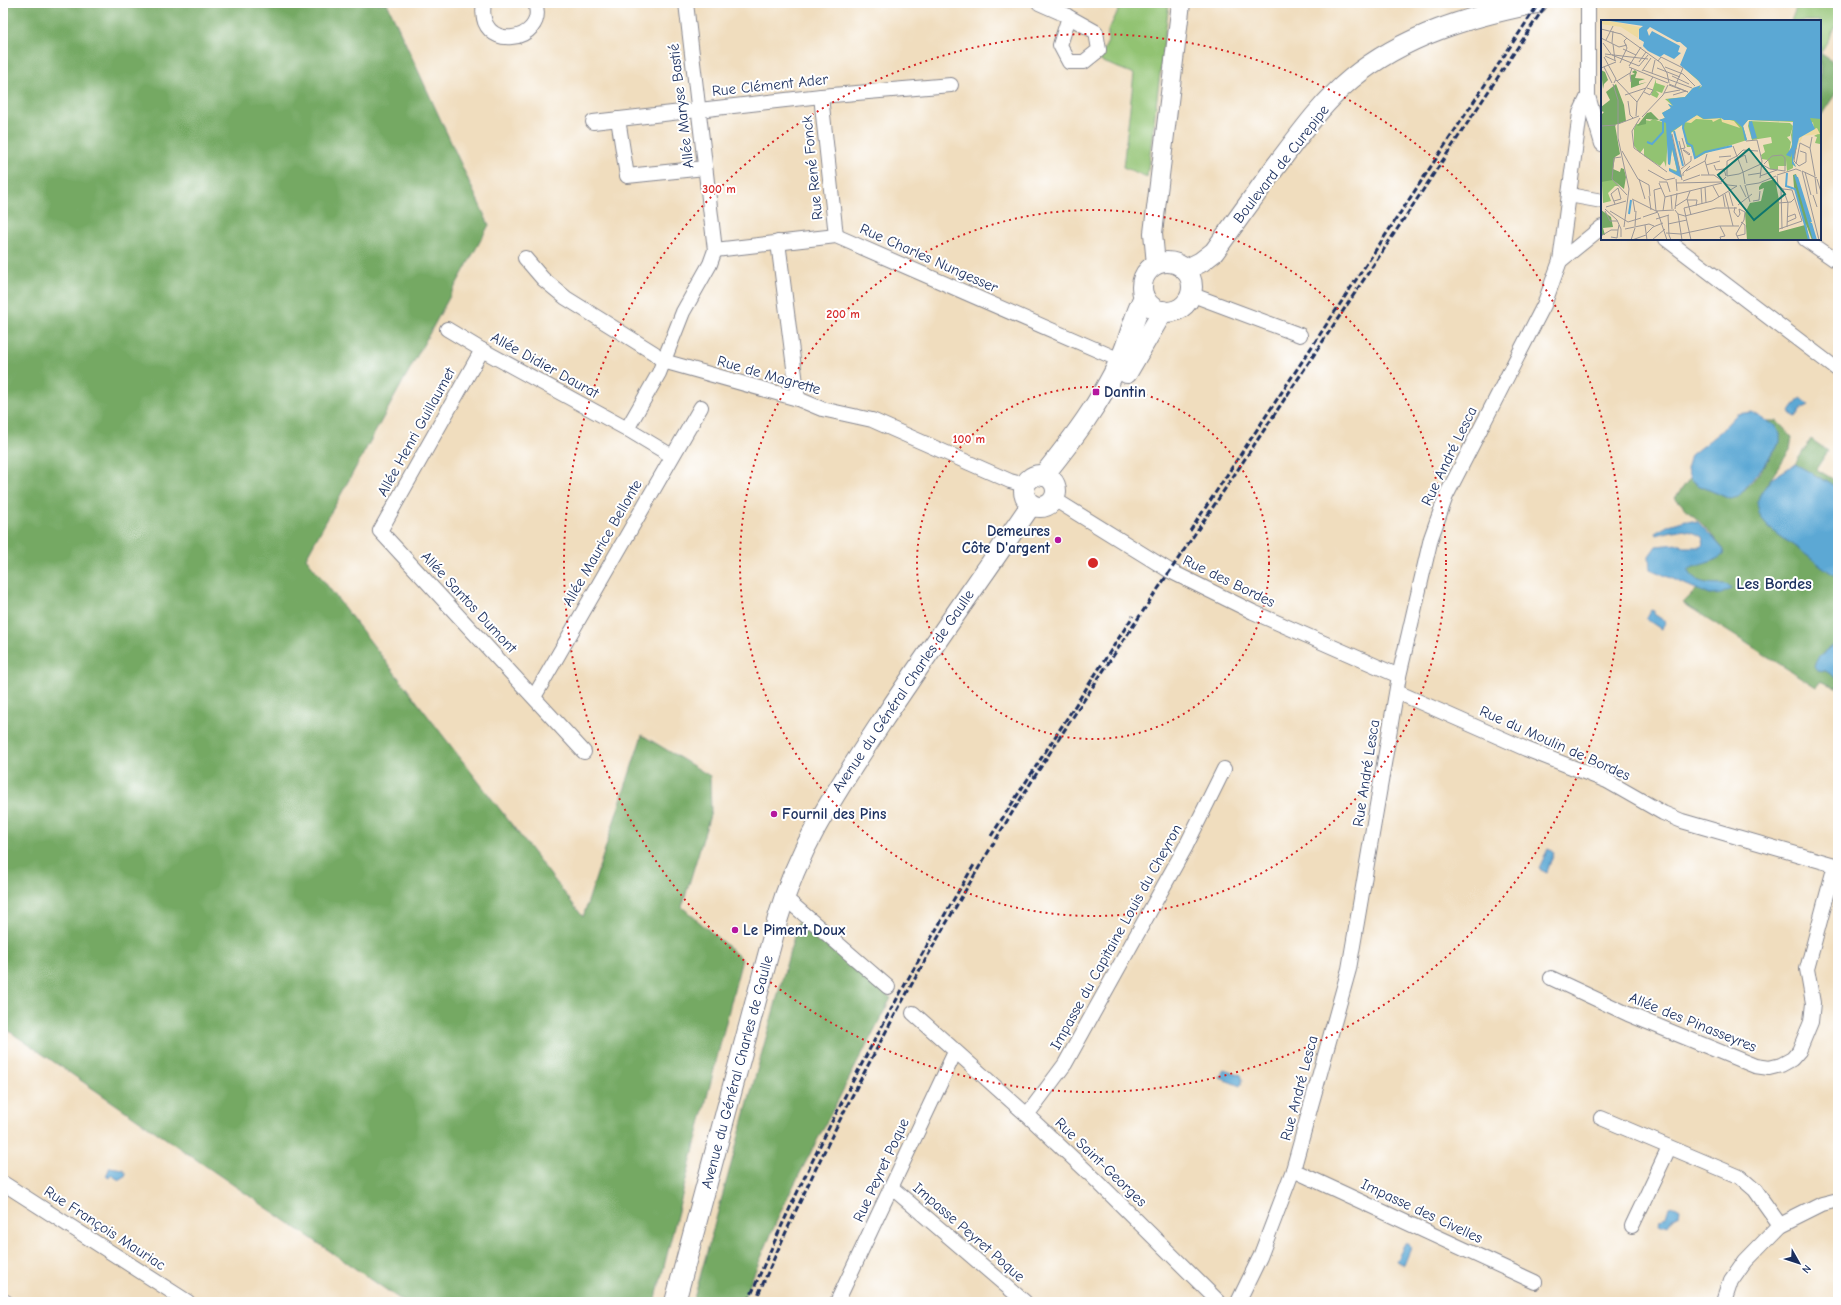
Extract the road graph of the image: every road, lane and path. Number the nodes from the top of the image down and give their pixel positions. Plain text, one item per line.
1 (484, 3) edge
2 (535, 3) edge
3 (686, 3) edge
4 (1039, 3) edge
5 (1181, 3) edge
6 (1537, 3) edge
7 (1588, 3) edge
8 (1069, 16) dead end
9 (951, 85) dead end
10 (821, 96) junction
11 (1588, 96) junction
12 (698, 110) junction
13 (618, 119) junction
14 (593, 122) dead end
15 (1601, 141) edge
16 (705, 168) junction
17 (1569, 195) junction
18 (1601, 200) edge
19 (1601, 228) edge
20 (836, 236) junction
21 (1667, 240) edge
22 (1806, 240) edge
23 (778, 242) junction
24 (715, 250) junction
25 (526, 258) dead end
26 (1560, 261) junction
27 (1838, 262) edge
28 (1156, 264) junction
29 (1185, 270) junction
30 (1190, 294) junction
31 (1144, 297) junction
32 (1163, 311) junction
33 (447, 329) dead end
34 (1300, 335) dead end
35 (482, 350) junction
36 (1120, 360) junction
37 (663, 361) junction
38 (1838, 370) edge
39 (798, 399) junction
40 (701, 407) dead end
41 (627, 429) junction
42 (672, 456) junction
43 (1025, 485) junction
44 (1050, 485) junction
45 (1031, 505) junction
46 (380, 531) joint
47 (1399, 676) junction
48 (1397, 692) junction
49 (534, 696) junction
50 (584, 752) dead end
51 (1224, 769) dead end
52 (1837, 866) edge
53 (784, 897) junction
54 (1551, 978) dead end
55 (888, 987) dead end
56 (913, 1013) dead end
57 (955, 1052) junction
58 (1027, 1115) junction
59 (1601, 1118) dead end
60 (1669, 1148) junction
61 (1294, 1170) junction
62 (3, 1183) edge
63 (891, 1187) junction
64 (1838, 1200) edge
65 (1780, 1225) junction
66 (1632, 1226) dead end
67 (1535, 1282) dead end
68 (3, 1301) edge
69 (6, 1302) edge
70 (188, 1302) edge
71 (676, 1302) edge
72 (837, 1302) edge
73 (1025, 1302) edge
74 (1220, 1302) edge
75 (1238, 1302) edge
76 (1724, 1302) edge

1 - 2 street
3 - 12 street, Allée Maryse Bastié
4 - 8 street
5 - 28 street
6 - 29 main road, Boulevard de Curepipe
7 - 11 street, Rue André Lesca
9 - 10 street, Rue Clément Ader
10 - 12 street, Rue Clément Ader
10 - 20 street, Rue René Fonck
11 - 15 street, Rue André Lesca
11 - 17 street, Rue André Lesca
12 - 13 street, Rue Clément Ader
12 - 16 street, Allée Maryse Bastié
13 - 14 street, Rue Clément Ader
13 - 16 street
16 - 24 street, Allée Maryse Bastié
17 - 18 street
17 - 26 street, Rue André Lesca
19 - 26 street
20 - 23 street, Rue Charles Nungesser
20 - 36 street, Rue Charles Nungesser
21 - 38 street
22 - 27 street
23 - 24 street, Rue Charles Nungesser
23 - 39 street
24 - 37 street, Allée Maryse Bastié
25 - 37 street, Rue de Magrette
26 - 47 street, Rue André Lesca
28 - 29 main road
28 - 31 main road
29 - 30 main road
30 - 32 main road
30 - 34 street
31 - 32 main road
31 - 36 main road
32 - 44 main road
33 - 35 street, Allée Didier Daurat
35 - 41 street, Allée Didier Daurat
35 - 46 street, Allée Henri Guillaumet
36 - 44 main road
37 - 39 street, Rue de Magrette
37 - 41 street, Allée Maryse Bastié
39 - 43 street, Rue de Magrette
40 - 42 street, Allée Maurice Bellonte
41 - 42 street, Allée Didier Daurat
42 - 49 street, Allée Maurice Bellonte
43 - 44 main road
43 - 45 main road
44 - 45 main road
44 - 47 street, Rue des Bordes
45 - 53 main road, Avenue du Général Charles de Gaulle
46 - 49 street, Allée Santos Dumont
47 - 48 street, Rue André Lesca
48 - 52 street, Rue du Moulin de Bordes
48 - 61 street, Rue André Lesca
49 - 50 street, Allée Santos Dumont
51 - 58 street, Impasse du Capitaine Louis du Cheyron
52 - 54 street, Allée des Pinasseyres
53 - 55 street
53 - 71 main road, Avenue du Général Charles de Gaulle
56 - 57 street, Rue Saint-Georges
57 - 58 street, Rue Saint-Georges
57 - 63 street, Rue Peyret Poque
58 - 74 street, Rue Saint-Georges
59 - 60 street
60 - 65 street
60 - 66 street
61 - 67 street, Impasse des Civelles
61 - 75 street, Rue André Lesca
62 - 70 street, Rue François Mauriac
63 - 72 street, Rue Peyret Poque
63 - 73 street, Impasse Peyret Poque
64 - 65 street
65 - 76 street
68 - 69 street

